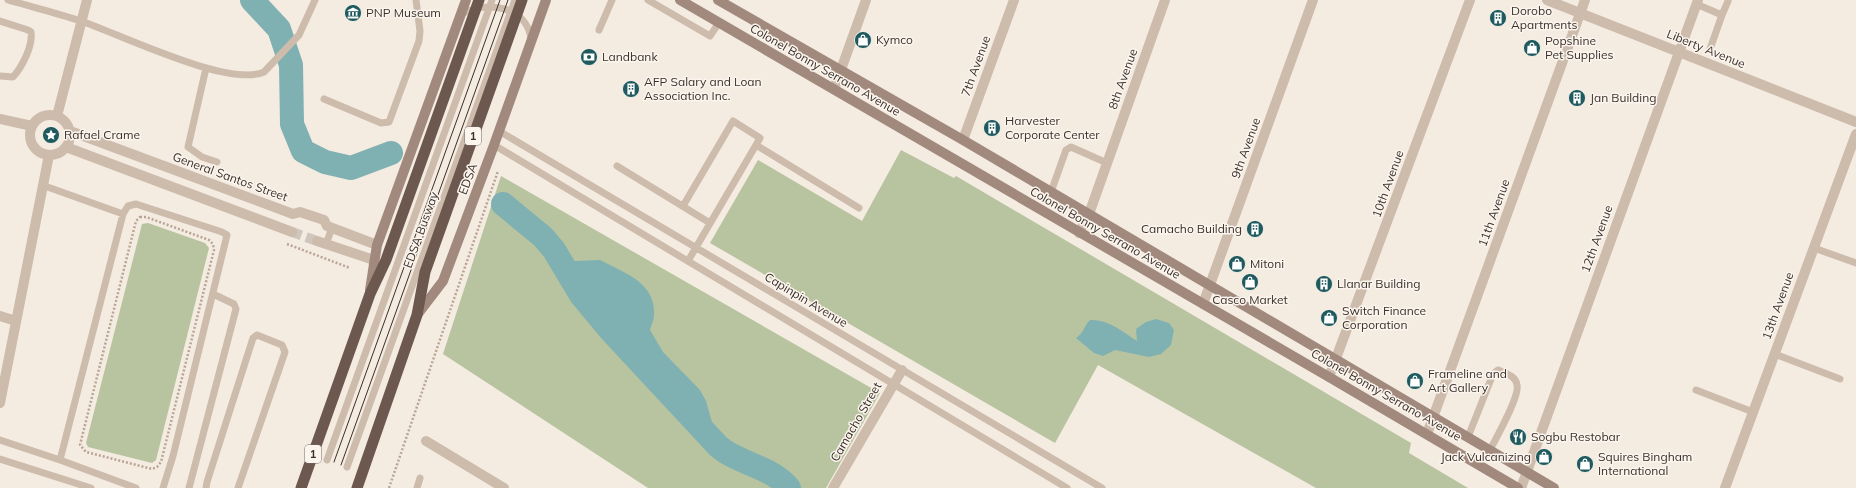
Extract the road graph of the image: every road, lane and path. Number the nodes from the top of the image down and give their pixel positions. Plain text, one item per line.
1 (8, 0) edge
2 (86, 0) edge
3 (315, 0) edge
4 (416, 0) edge
5 (466, 0) edge
6 (479, 0) edge
7 (492, 0) edge
8 (514, 0) edge
9 (522, 0) edge
10 (546, 0) edge
11 (612, 0) edge
12 (648, 0) edge
13 (680, 0) edge
14 (718, 0) edge
15 (866, 0) edge
16 (1014, 0) edge
17 (1165, 0) edge
18 (1313, 0) edge
19 (1470, 0) edge
20 (1547, 0) edge
21 (1585, 0) edge
22 (1728, 0) edge
23 (1697, 2) edge
24 (1580, 13) junction
25 (1722, 15) junction
26 (460, 16) junction
27 (0, 21) edge
28 (81, 21) junction
29 (718, 24) junction
30 (600, 30) dead end
31 (531, 41) junction
32 (1710, 49) dead end
33 (1679, 52) junction
34 (206, 68) junction
35 (841, 71) junction
36 (1, 77) edge
37 (0, 86) edge
38 (834, 89) junction
39 (324, 99) dead end
40 (57, 116) junction
41 (0, 119) edge
42 (1856, 122) edge
43 (32, 126) junction
44 (70, 131) junction
45 (500, 131) junction
46 (1856, 134) edge
47 (963, 140) junction
48 (494, 145) junction
49 (756, 146) junction
50 (66, 147) junction
51 (1853, 148) edge
52 (505, 152) junction
53 (49, 155) junction
54 (217, 162) dead end
55 (1107, 163) junction
56 (617, 166) dead end
57 (170, 168) junction
58 (164, 184) junction
59 (42, 186) junction
60 (1051, 192) junction
61 (261, 202) junction
62 (683, 206) junction
63 (859, 208) dead end
64 (123, 214) junction
65 (1089, 214) junction
66 (255, 218) junction
67 (710, 223) junction
68 (327, 226) junction
69 (292, 232) tunnel mouth
70 (1078, 233) junction
71 (283, 242) dead end
72 (321, 242) joint
73 (377, 245) junction
74 (696, 248) junction
75 (1814, 248) junction
76 (374, 260) junction
77 (688, 261) junction
78 (1856, 263) edge
79 (350, 268) dead end
80 (422, 270) junction
81 (1210, 286) junction
82 (213, 294) junction
83 (370, 294) junction
84 (1203, 304) junction
85 (417, 315) junction
86 (0, 316) edge
87 (16, 321) junction
88 (1775, 354) junction
89 (1336, 360) junction
90 (902, 370) junction
91 (1329, 376) junction
92 (1840, 379) dead end
93 (893, 384) junction
94 (1696, 390) dead end
95 (0, 402) edge
96 (1754, 412) junction
97 (1434, 417) junction
98 (1427, 434) junction
99 (1468, 437) junction
100 (0, 440) edge
101 (426, 441) dead end
102 (1490, 450) junction
103 (86, 452) joint
104 (0, 459) edge
105 (60, 460) junction
106 (327, 460) dead end
107 (347, 467) dead end
108 (1527, 472) junction
109 (420, 478) dead end
110 (91, 488) edge
111 (136, 488) edge
112 (163, 488) edge
113 (189, 488) edge
114 (206, 488) edge
115 (238, 488) edge
116 (301, 488) edge
117 (357, 488) edge
118 (388, 488) edge
119 (417, 488) edge
120 (504, 488) edge
121 (833, 488) edge
122 (1067, 488) edge
123 (1102, 488) edge
124 (1518, 488) edge
125 (1521, 488) edge
126 (1554, 488) edge
127 (1725, 488) edge

1 - 28 lane
2 - 28 street
3 - 34 lane
4 - 39 lane
5 - 26 main road, 1
6 - 83 highway, 1
7 - 106 lane, EDSA Busway
8 - 80 lane, EDSA Busway
9 - 80 highway, EDSA / 1
10 - 31 main road, EDSA / 1
11 - 30 lane
12 - 29 lane
13 - 29 main road, Colonel Bonny Serrano Avenue
14 - 35 main road, Colonel Bonny Serrano Avenue
15 - 35 street
16 - 47 street, 7th Avenue
17 - 55 street, 8th Avenue
18 - 81 street, 9th Avenue
19 - 89 street, 10th Avenue
20 - 24 street, Liberty Avenue
21 - 24 street, 11th Avenue
22 - 25 lane
23 - 25 lane
23 - 33 street, 12th Avenue
24 - 33 street, Liberty Avenue
24 - 97 street, 11th Avenue
25 - 32 lane
26 - 31 lane
26 - 73 main road, 1
27 - 36 lane
28 - 34 lane
28 - 40 street
29 - 38 main road, Colonel Bonny Serrano Avenue
31 - 45 main road, EDSA / 1
33 - 42 street, Liberty Avenue
33 - 108 street, 12th Avenue
34 - 54 lane
35 - 38 street
35 - 47 main road, Colonel Bonny Serrano Avenue
36 - 37 lane
38 - 70 main road, Colonel Bonny Serrano Avenue
40 - 43 street
40 - 44 street
41 - 43 street
43 - 53 street
44 - 50 street
44 - 57 street, General Santos Street
45 - 48 main road, EDSA / 1
45 - 74 lane, Capinpin Avenue
46 - 51 street, 13th Avenue
47 - 60 main road, Colonel Bonny Serrano Avenue
48 - 52 lane
48 - 85 main road, EDSA / 1
49 - 62 lane
49 - 63 lane
49 - 67 lane
50 - 53 street
50 - 58 street
51 - 75 street, 13th Avenue
52 - 77 lane
52 - 118 path
53 - 59 street
55 - 60 lane
55 - 65 street, 8th Avenue
56 - 62 lane
57 - 58 street
57 - 61 street, General Santos Street
58 - 66 street
59 - 64 lane
59 - 87 street
60 - 65 main road, Colonel Bonny Serrano Avenue
61 - 66 street
61 - 68 street, General Santos Street
62 - 67 lane
64 - 82 lane
64 - 105 lane
65 - 70 street, 8th Avenue
65 - 81 main road, Colonel Bonny Serrano Avenue
66 - 69 street
67 - 74 lane
68 - 72 lane
68 - 73 street, General Santos Street
70 - 84 main road, Colonel Bonny Serrano Avenue
71 - 79 path
72 - 76 street
73 - 76 main road, 1
74 - 77 lane
74 - 90 lane, Capinpin Avenue
75 - 78 lane
75 - 88 street, 13th Avenue
76 - 83 main road, 1
77 - 93 lane
80 - 85 highway, EDSA / 1
80 - 107 lane, EDSA Busway
81 - 84 street, 9th Avenue
81 - 89 main road, Colonel Bonny Serrano Avenue
82 - 112 lane
82 - 113 lane
83 - 116 highway, 1
84 - 91 main road, Colonel Bonny Serrano Avenue
85 - 117 highway, EDSA / 1
86 - 87 street
87 - 95 street
88 - 92 lane
88 - 96 street, 13th Avenue
89 - 91 street, 10th Avenue
89 - 97 main road, Colonel Bonny Serrano Avenue
90 - 93 street, Camacho Street
90 - 123 lane, Capinpin Avenue
91 - 98 main road, Colonel Bonny Serrano Avenue
93 - 121 street, Camacho Street
93 - 122 lane
94 - 96 lane
96 - 127 street, 13th Avenue
97 - 98 street, 11th Avenue
97 - 99 main road, Colonel Bonny Serrano Avenue
98 - 124 main road, Colonel Bonny Serrano Avenue
99 - 102 main road, Colonel Bonny Serrano Avenue
99 - 102 lane
100 - 105 lane
101 - 120 street
102 - 108 main road, Colonel Bonny Serrano Avenue
103 - 103 path
104 - 110 lane
105 - 111 lane
108 - 125 street, 12th Avenue
108 - 126 main road, Colonel Bonny Serrano Avenue
109 - 119 lane
114 - 115 lane

